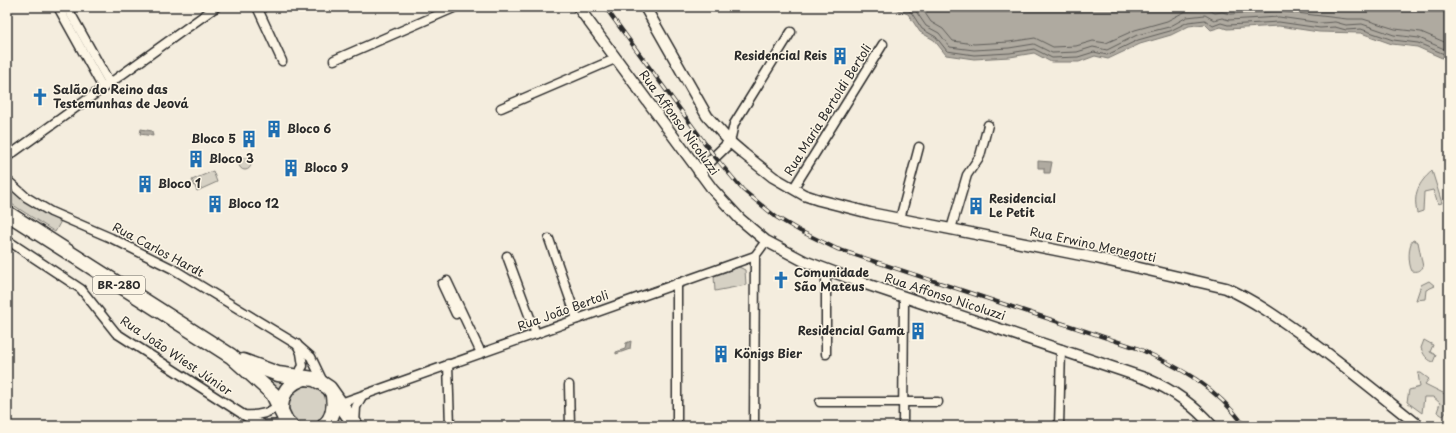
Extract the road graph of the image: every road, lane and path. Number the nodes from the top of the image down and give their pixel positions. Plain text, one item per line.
1 (58, 7) edge
2 (67, 7) edge
3 (216, 7) edge
4 (257, 7) edge
5 (456, 7) edge
6 (578, 7) edge
7 (645, 7) edge
8 (792, 32) dead end
9 (883, 44) dead end
10 (616, 59) junction
11 (334, 60) dead end
12 (282, 61) dead end
13 (107, 86) junction
14 (500, 108) dead end
15 (988, 125) dead end
16 (730, 142) junction
17 (919, 147) dead end
18 (7, 157) edge
19 (700, 172) junction
20 (7, 180) edge
21 (793, 189) junction
22 (7, 213) edge
23 (900, 219) junction
24 (952, 228) junction
25 (548, 239) dead end
26 (7, 240) edge
27 (766, 241) junction
28 (506, 256) dead end
29 (755, 256) junction
30 (826, 270) junction
31 (444, 283) dead end
32 (677, 283) junction
33 (904, 298) junction
34 (578, 319) junction
35 (536, 334) junction
36 (296, 344) junction
37 (1061, 349) junction
38 (479, 354) junction
39 (826, 354) dead end
40 (231, 356) junction
41 (448, 364) junction
42 (297, 381) junction
43 (325, 384) junction
44 (569, 385) dead end
45 (362, 396) junction
46 (820, 402) dead end
47 (903, 402) junction
48 (938, 402) dead end
49 (336, 403) junction
50 (281, 405) junction
51 (242, 415) junction
52 (290, 425) edge
53 (324, 426) edge
54 (356, 426) edge
55 (450, 426) edge
56 (570, 426) edge
57 (677, 426) edge
58 (754, 426) edge
59 (903, 426) edge
60 (1059, 426) edge
61 (1212, 426) edge
62 (1419, 426) edge

1 - 13 street
2 - 13 street
3 - 13 street
4 - 12 street
5 - 11 street
6 - 10 street, Rua Affonso Nicoluzzi
7 - 16 street, Rua Erwino Menegotti
8 - 16 street
9 - 21 street, Rua Maria Bertoldi Bertoli
10 - 14 street
10 - 19 street, Rua Affonso Nicoluzzi
13 - 18 street
15 - 24 street
16 - 19 street
16 - 21 street, Rua Erwino Menegotti
17 - 23 street
19 - 27 street, Rua Affonso Nicoluzzi
20 - 36 street, Rua Carlos Hardt
21 - 23 street, Rua Erwino Menegotti
22 - 40 highway, BR-280
23 - 24 street, Rua Erwino Menegotti
24 - 62 street, Rua Erwino Menegotti
25 - 34 street
26 - 51 street, Rua João Wiest Júnior
27 - 29 street
27 - 30 street, Rua Affonso Nicoluzzi
28 - 35 street
29 - 32 street, Rua João Bertoli
29 - 58 street
30 - 33 street, Rua Affonso Nicoluzzi
30 - 39 street
31 - 38 street
32 - 34 street, Rua João Bertoli
32 - 57 street
33 - 37 street, Rua Affonso Nicoluzzi
33 - 47 street
34 - 35 street, Rua João Bertoli
35 - 38 street, Rua João Bertoli
36 - 42 street
36 - 43 street, Rua Carlos Hardt
37 - 60 street
37 - 61 street, Rua Affonso Nicoluzzi
38 - 41 street, Rua João Bertoli
40 - 42 highway, BR-280
40 - 50 highway, BR-280
41 - 45 street, Rua João Bertoli
41 - 55 street
42 - 43 highway, BR-280
42 - 50 highway
43 - 49 highway
44 - 56 street
45 - 49 street, Rua João Bertoli
45 - 54 street
46 - 47 street
47 - 48 street
47 - 59 street
49 - 53 highway
49 - 54 highway
50 - 51 street
50 - 52 highway, BR-280
51 - 52 street, Rua João Wiest Júnior

